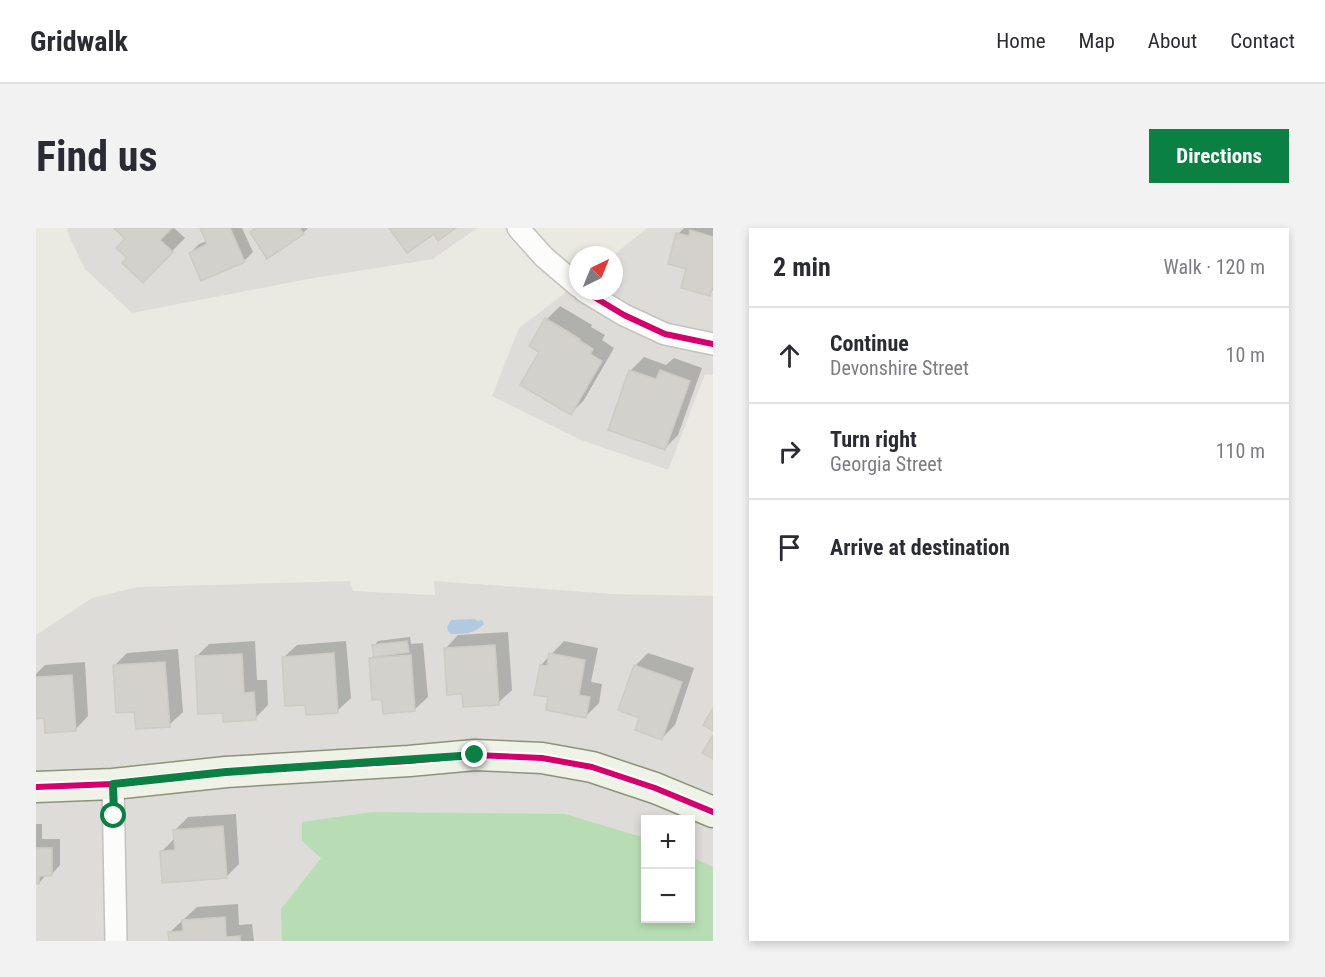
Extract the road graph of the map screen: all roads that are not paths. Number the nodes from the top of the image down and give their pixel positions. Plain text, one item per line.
1 (518, 228) edge
2 (569, 278) edge
3 (599, 300) edge
4 (713, 344) edge
5 (113, 784) junction
6 (36, 787) edge
7 (713, 812) edge
8 (116, 941) edge

1 - 2 street
3 - 4 street
5 - 6 street
5 - 7 street
5 - 8 street

